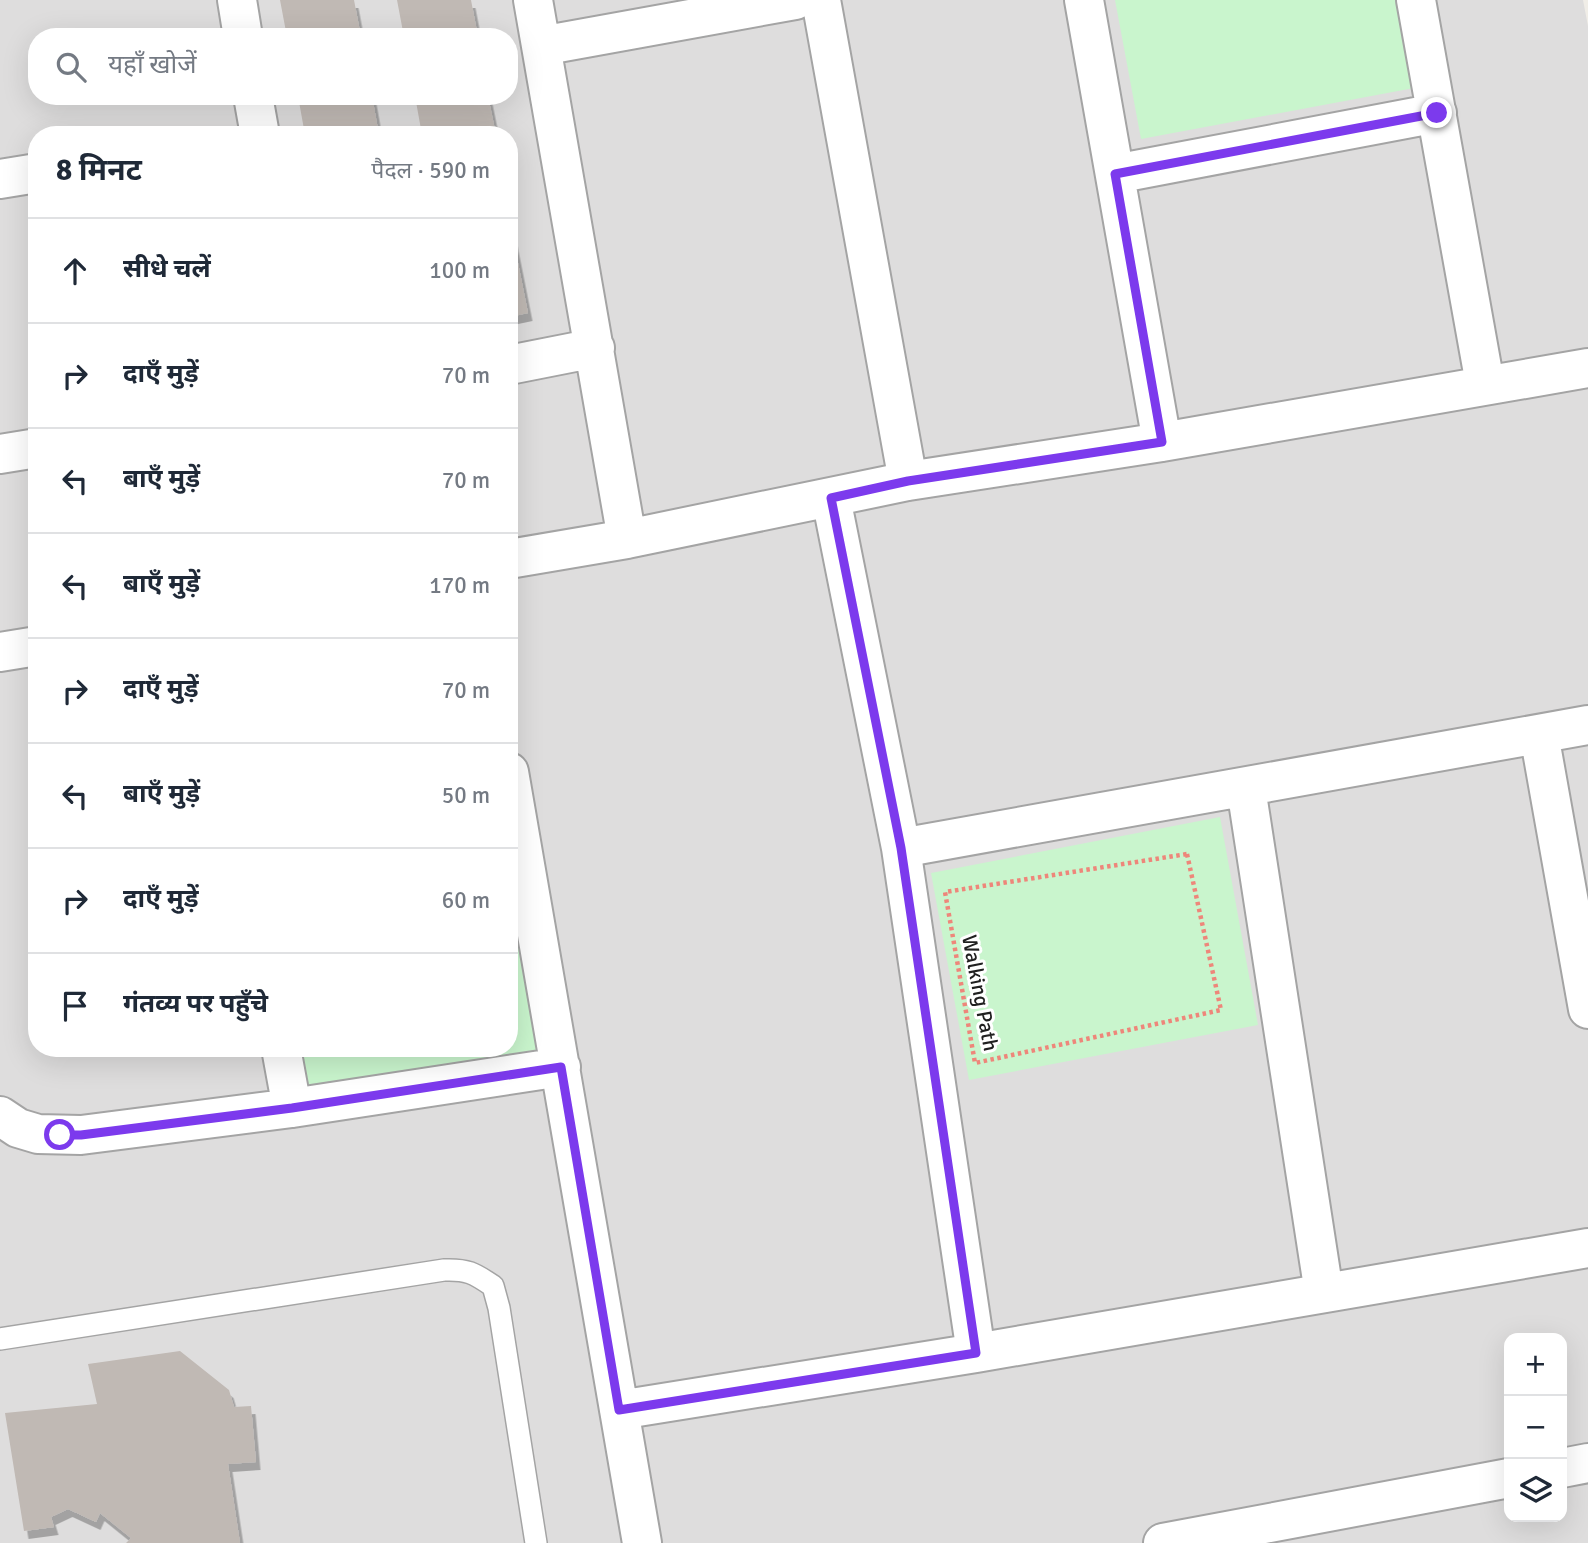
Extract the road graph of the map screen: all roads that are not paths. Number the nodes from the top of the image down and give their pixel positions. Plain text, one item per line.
1 (236, 0) edge
2 (533, 0) edge
3 (795, 0) edge
4 (821, 0) edge
5 (1084, 0) edge
6 (1416, 0) edge
7 (241, 28) edge
8 (541, 46) junction
9 (255, 105) edge
10 (1437, 113) junction
11 (258, 126) edge
12 (28, 174) edge
13 (1115, 174) junction
14 (0, 179) edge
15 (595, 348) junction
16 (518, 363) edge
17 (1588, 368) edge
18 (1485, 384) junction
19 (1162, 442) junction
20 (28, 449) edge
21 (0, 454) edge
22 (908, 481) junction
23 (831, 498) junction
24 (627, 539) junction
25 (518, 557) edge
26 (28, 647) edge
27 (0, 652) edge
28 (1588, 725) edge
29 (1539, 734) junction
30 (1246, 788) junction
31 (518, 823) edge
32 (901, 848) junction
33 (1588, 1009) edge
34 (283, 1057) edge
35 (561, 1067) junction
36 (292, 1108) junction
37 (0, 1116) edge
38 (1588, 1248) edge
39 (1324, 1293) junction
40 (0, 1339) edge
41 (976, 1353) junction
42 (619, 1410) junction
43 (1588, 1463) edge
44 (1567, 1467) edge
45 (1504, 1479) edge
46 (536, 1543) edge
47 (642, 1543) edge
48 (1163, 1543) edge

1 - 7 street
2 - 8 street
3 - 8 street
4 - 22 street
5 - 13 street
6 - 10 street
8 - 15 street
9 - 11 street
10 - 13 street
10 - 18 street
12 - 14 street
13 - 19 street
15 - 16 street
15 - 24 street
17 - 18 street
18 - 19 street
19 - 22 street
20 - 21 street
22 - 23 street
23 - 24 street
23 - 32 street
24 - 25 street
26 - 27 street
28 - 29 street
29 - 30 street
29 - 33 street
30 - 32 street
30 - 39 street
31 - 35 street
32 - 41 street
34 - 36 street
35 - 36 street
35 - 42 street
36 - 37 street
38 - 39 street
39 - 41 street
40 - 46 lane
41 - 42 street
42 - 47 street
43 - 44 street
45 - 48 street

